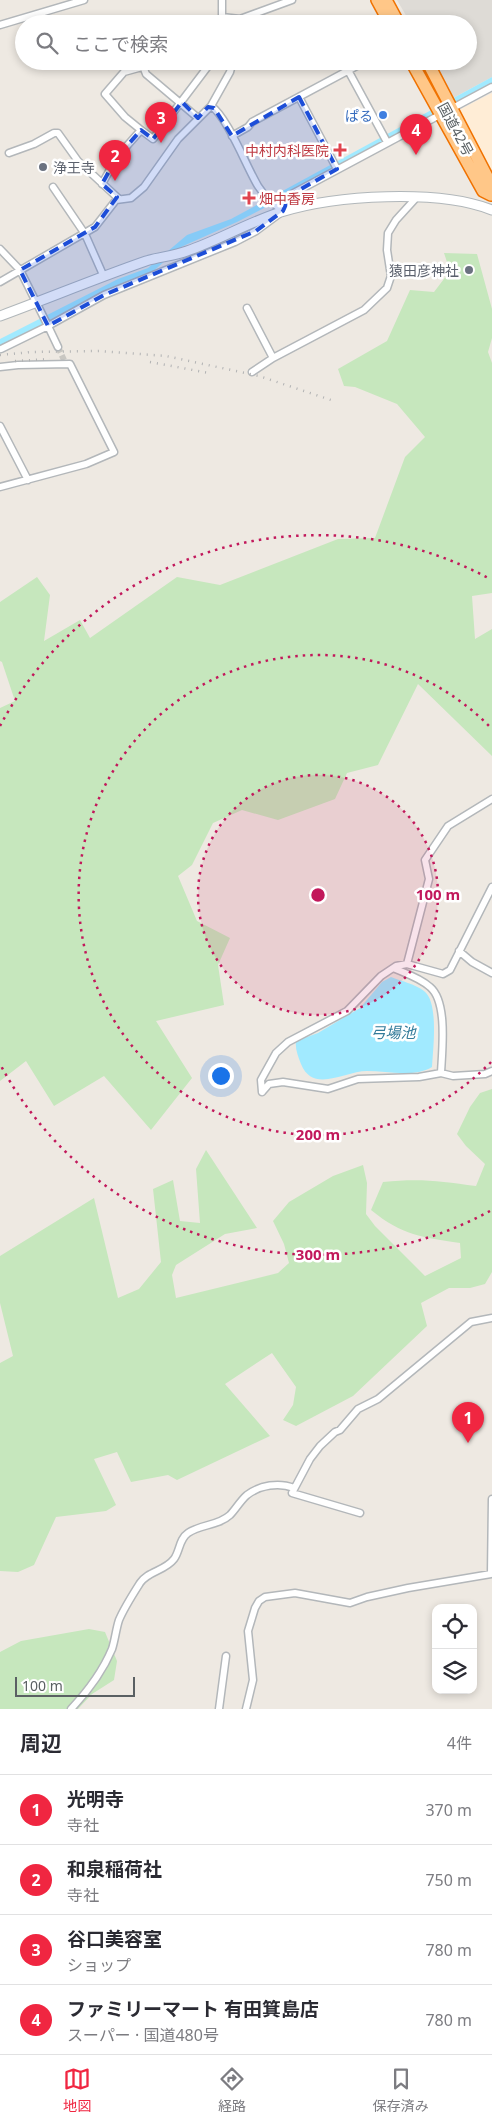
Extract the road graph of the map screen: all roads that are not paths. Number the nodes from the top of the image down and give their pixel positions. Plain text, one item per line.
1 (84, 0) edge
2 (222, 0) edge
3 (292, 0) edge
4 (377, 0) edge
5 (386, 0) edge
6 (393, 0) edge
7 (34, 15) edge
8 (221, 15) edge
9 (254, 15) edge
10 (391, 15) edge
11 (394, 15) edge
12 (396, 15) edge
13 (15, 21) edge
14 (0, 25) edge
15 (128, 70) edge
16 (144, 70) edge
17 (205, 70) edge
18 (231, 70) edge
19 (348, 70) joint
20 (417, 70) edge
21 (424, 70) edge
22 (430, 70) edge
23 (492, 87) edge
24 (300, 97) junction
25 (182, 102) junction
26 (211, 106) junction
27 (446, 111) junction
28 (198, 118) junction
29 (141, 130) junction
30 (232, 136) junction
31 (387, 142) junction
32 (9, 153) dead end
33 (337, 169) junction
34 (102, 184) junction
35 (53, 187) dead end
36 (492, 193) edge
37 (416, 198) junction
38 (120, 199) junction
39 (472, 204) junction
40 (492, 210) edge
41 (282, 211) junction
42 (85, 234) junction
43 (0, 250) edge
44 (20, 270) junction
45 (104, 277) junction
46 (0, 282) edge
47 (37, 303) junction
48 (247, 308) dead end
49 (0, 316) edge
50 (48, 326) junction
51 (58, 347) tunnel mouth
52 (1, 349) dead end
53 (273, 358) junction
54 (0, 367) edge
55 (252, 372) dead end
56 (0, 426) edge
57 (28, 480) junction
58 (0, 488) edge
59 (492, 799) edge
60 (492, 887) edge
61 (459, 952) junction
62 (407, 964) junction
63 (392, 967) junction
64 (492, 973) edge
65 (492, 1071) edge
66 (441, 1072) junction
67 (492, 1318) edge
68 (294, 1488) junction
69 (492, 1499) edge
70 (360, 1513) dead end
71 (226, 1656) dead end
72 (71, 1709) edge
73 (219, 1709) edge
74 (246, 1709) edge

1 - 7 street
2 - 8 street
3 - 9 street
4 - 10 highway
5 - 11 highway
6 - 12 highway
13 - 14 street
15 - 29 street
16 - 25 street
17 - 25 street
18 - 26 street
19 - 24 street
19 - 31 street
20 - 27 highway
21 - 27 highway, 国道42号
22 - 27 highway
23 - 27 street
24 - 30 street
24 - 33 street
25 - 28 street
25 - 29 street
26 - 28 street
26 - 30 street
27 - 31 street
27 - 36 highway, 国道42号
28 - 38 street
29 - 34 street
30 - 41 street
31 - 33 street
32 - 34 street
33 - 41 street
34 - 38 street
35 - 42 street
36 - 39 street
37 - 39 street
37 - 41 street
37 - 53 street
38 - 42 street
39 - 40 street
41 - 45 street
41 - 50 street
42 - 44 street
42 - 45 street
43 - 44 street
44 - 46 street
44 - 47 street
45 - 47 street
47 - 49 street
47 - 50 street
48 - 53 street
50 - 51 street
50 - 52 street
53 - 55 street
54 - 57 street
56 - 57 street
57 - 58 street
59 - 62 street
60 - 61 street
61 - 62 street
61 - 64 street
62 - 63 street
63 - 66 street
63 - 66 street
65 - 66 street
67 - 68 street
68 - 70 street
68 - 72 street
69 - 74 street
71 - 73 street

